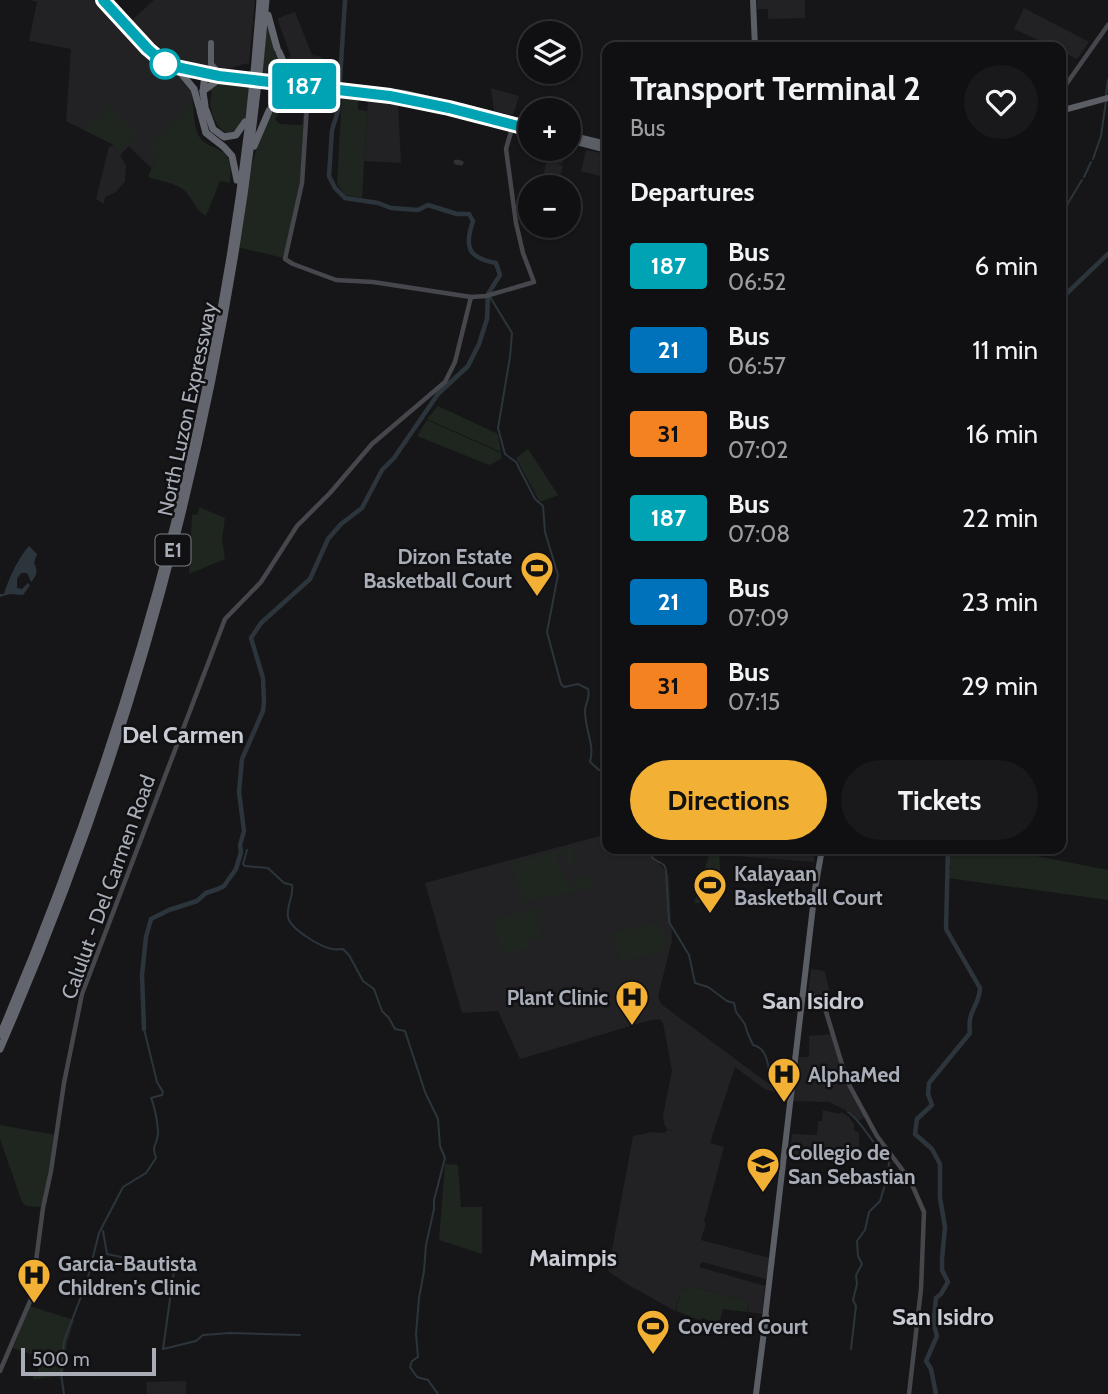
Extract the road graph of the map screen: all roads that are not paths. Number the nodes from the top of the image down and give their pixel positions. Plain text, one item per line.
1 (260, 0) edge
2 (267, 0) edge
3 (754, 0) edge
4 (107, 1) edge
5 (1108, 24) edge
6 (128, 29) junction
7 (756, 42) edge
8 (211, 43) dead end
9 (149, 46) junction
10 (204, 60) dead end
11 (176, 67) junction
12 (286, 68) junction
13 (201, 71) junction
14 (217, 71) junction
15 (248, 77) junction
16 (237, 78) junction
17 (1066, 84) edge
18 (290, 86) junction
19 (200, 94) junction
20 (1103, 98) edge
21 (250, 101) junction
22 (1066, 107) edge
23 (203, 108) junction
24 (1066, 108) edge
25 (493, 116) junction
26 (518, 123) edge
27 (513, 124) junction
28 (518, 125) edge
29 (581, 140) edge
30 (602, 146) edge
31 (241, 200) junction
32 (471, 297) junction
33 (819, 854) edge
34 (804, 993) junction
35 (0, 1035) edge
36 (0, 1049) edge
37 (0, 1371) edge
38 (756, 1394) edge
39 (909, 1394) edge

1 - 21 highway, North Luzon Expressway / E1
2 - 12 highway
2 - 31 highway, North Luzon Expressway / E1
3 - 7 highway
4 - 6 highway
4 - 9 highway
5 - 17 main road
6 - 9 highway
6 - 11 highway
8 - 14 highway
9 - 13 highway
10 - 13 highway
11 - 13 highway
11 - 19 highway
12 - 18 highway
12 - 18 highway
13 - 14 highway
13 - 16 highway
13 - 19 highway
14 - 15 highway
15 - 16 highway
15 - 18 highway, bridge
16 - 19 highway
18 - 25 highway
18 - 31 highway
18 - 32 main road
19 - 23 highway
20 - 22 highway
20 - 24 highway
21 - 23 highway
21 - 31 highway, North Luzon Expressway / E1
23 - 31 highway
25 - 26 highway
25 - 27 highway
27 - 28 highway
27 - 32 main road
29 - 30 highway
31 - 35 highway, North Luzon Expressway / E1
31 - 36 highway, North Luzon Expressway / E1
32 - 37 main road, Calulut - Del Carmen Road
33 - 34 highway
34 - 38 highway
34 - 39 main road

